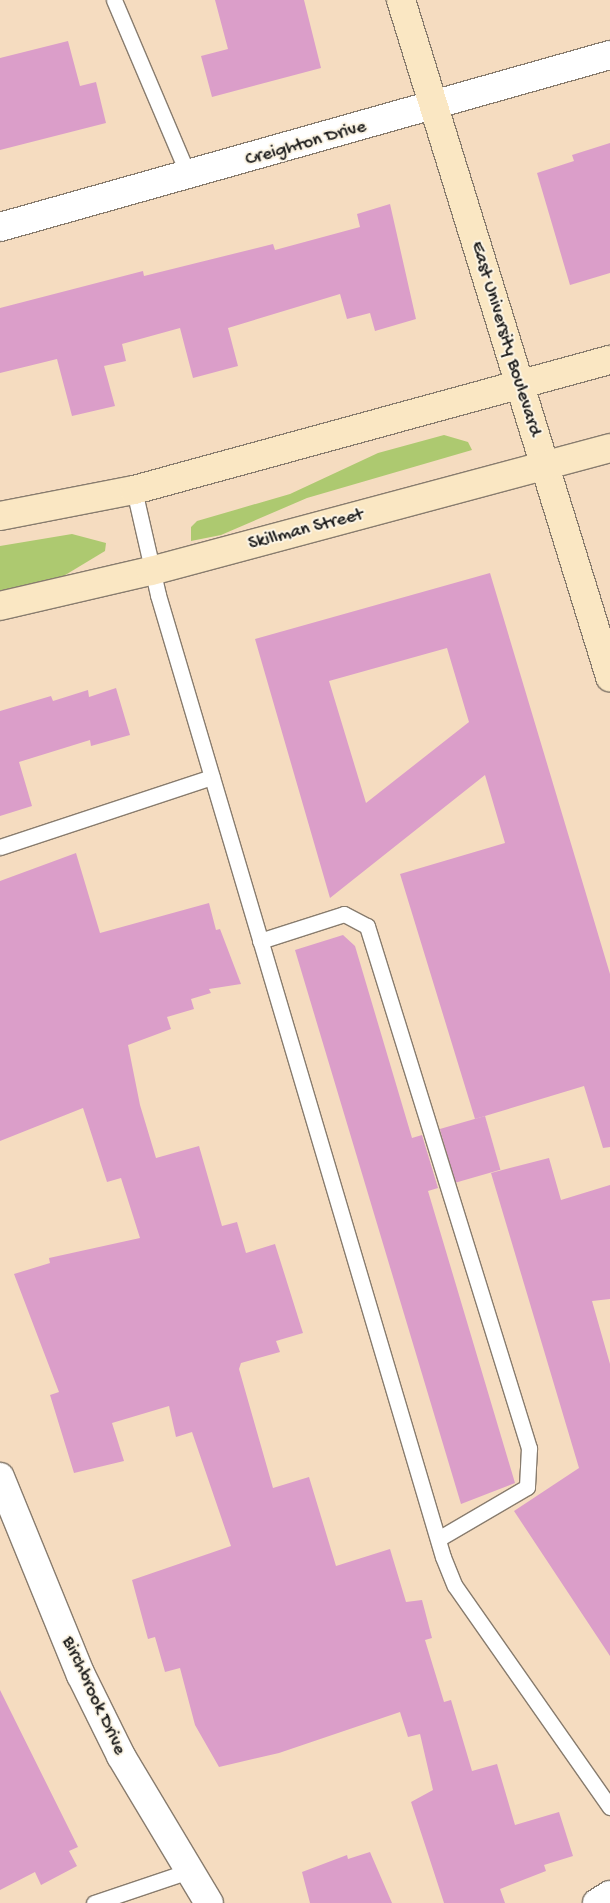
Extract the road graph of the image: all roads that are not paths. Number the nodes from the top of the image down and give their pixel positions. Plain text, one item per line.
1 (114, 0) edge
2 (401, 0) edge
3 (610, 55) edge
4 (434, 108) junction
5 (189, 177) junction
6 (0, 227) edge
7 (610, 360) edge
8 (519, 387) junction
9 (610, 448) edge
10 (546, 467) junction
11 (134, 490) junction
12 (0, 516) edge
13 (151, 571) junction
14 (0, 606) edge
15 (610, 677) edge
16 (212, 777) junction
17 (0, 847) edge
18 (260, 940) junction
19 (0, 1477) edge
20 (438, 1539) junction
21 (610, 1807) edge
22 (189, 1871) junction
23 (610, 1895) edge
24 (94, 1903) edge
25 (209, 1903) edge
26 (597, 1903) edge

1 - 5 lane
2 - 4 main road, East University Boulevard
3 - 4 street, Creighton Drive
4 - 5 street, Creighton Drive
4 - 8 main road, East University Boulevard
5 - 6 street, Creighton Drive
7 - 8 main road
8 - 10 main road, East University Boulevard
8 - 11 main road
9 - 10 main road, Skillman Street
10 - 13 main road, Skillman Street
10 - 15 main road, East University Boulevard
11 - 12 main road
11 - 13 lane
13 - 14 main road, Skillman Street
13 - 16 lane
16 - 17 lane
16 - 18 lane
18 - 20 lane
18 - 20 lane
19 - 22 street, Birchbrook Drive
20 - 21 lane
22 - 24 lane
22 - 25 street, Birchbrook Drive
23 - 26 street

